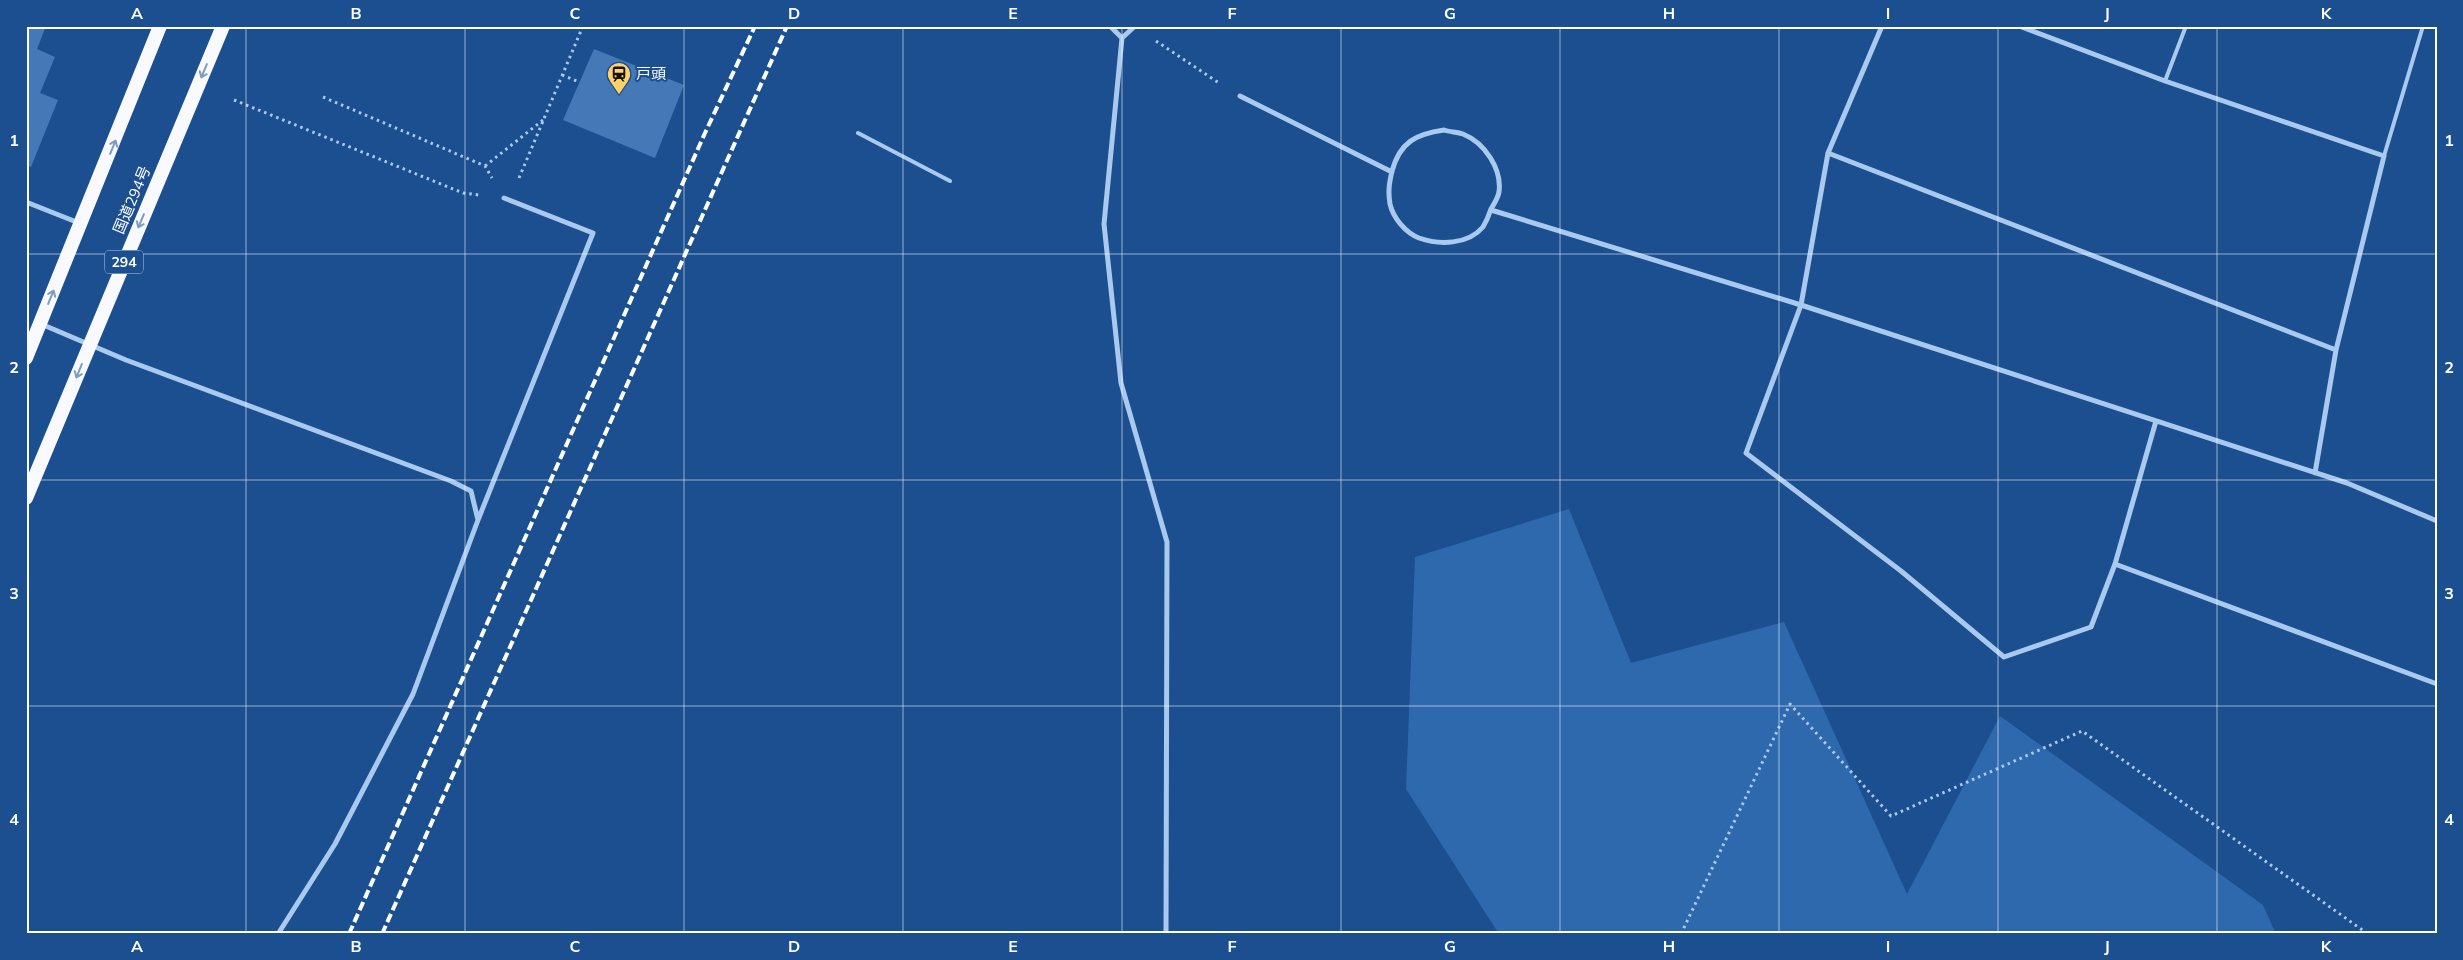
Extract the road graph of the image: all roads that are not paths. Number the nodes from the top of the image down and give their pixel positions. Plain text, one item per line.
1 (160, 26) edge
2 (223, 26) edge
3 (1110, 26) edge
4 (1135, 26) edge
5 (1882, 26) edge
6 (2019, 26) edge
7 (2186, 26) edge
8 (2423, 26) edge
9 (1122, 38) junction
10 (2165, 81) junction
11 (1240, 96) road end
12 (858, 133) dead end
13 (1828, 154) junction
14 (2384, 156) junction
15 (1392, 172) junction
16 (950, 181) dead end
17 (504, 198) road end
18 (26, 202) edge
19 (1491, 210) junction
20 (81, 224) junction
21 (1801, 305) junction
22 (40, 324) junction
23 (89, 345) junction
24 (2336, 350) junction
25 (26, 358) edge
26 (2156, 421) junction
27 (2315, 473) junction
28 (26, 498) edge
29 (478, 520) junction
30 (2437, 521) edge
31 (2115, 564) junction
32 (2437, 684) edge
33 (278, 934) edge
34 (1166, 934) edge

20 -> 1 highway
2 -> 23 highway, 国道294号 / 294
3 - 9 street
4 - 9 street
5 - 13 street
6 - 10 street
7 - 10 lane
8 - 14 lane
9 - 34 street
10 - 14 street
11 - 15 street
12 - 16 lane
13 - 21 street
13 - 24 street
14 - 24 street
15 - 19 street
15 - 19 street
17 - 29 street
18 - 20 street
19 - 21 street
22 -> 20 highway
21 - 26 street
21 - 31 street
22 - 23 street
22 - 25 highway
23 -> 28 highway, 国道294号 / 294
23 - 29 street
24 - 27 street
26 - 27 street
26 - 31 street
27 - 30 street
29 - 33 street
31 - 32 street

